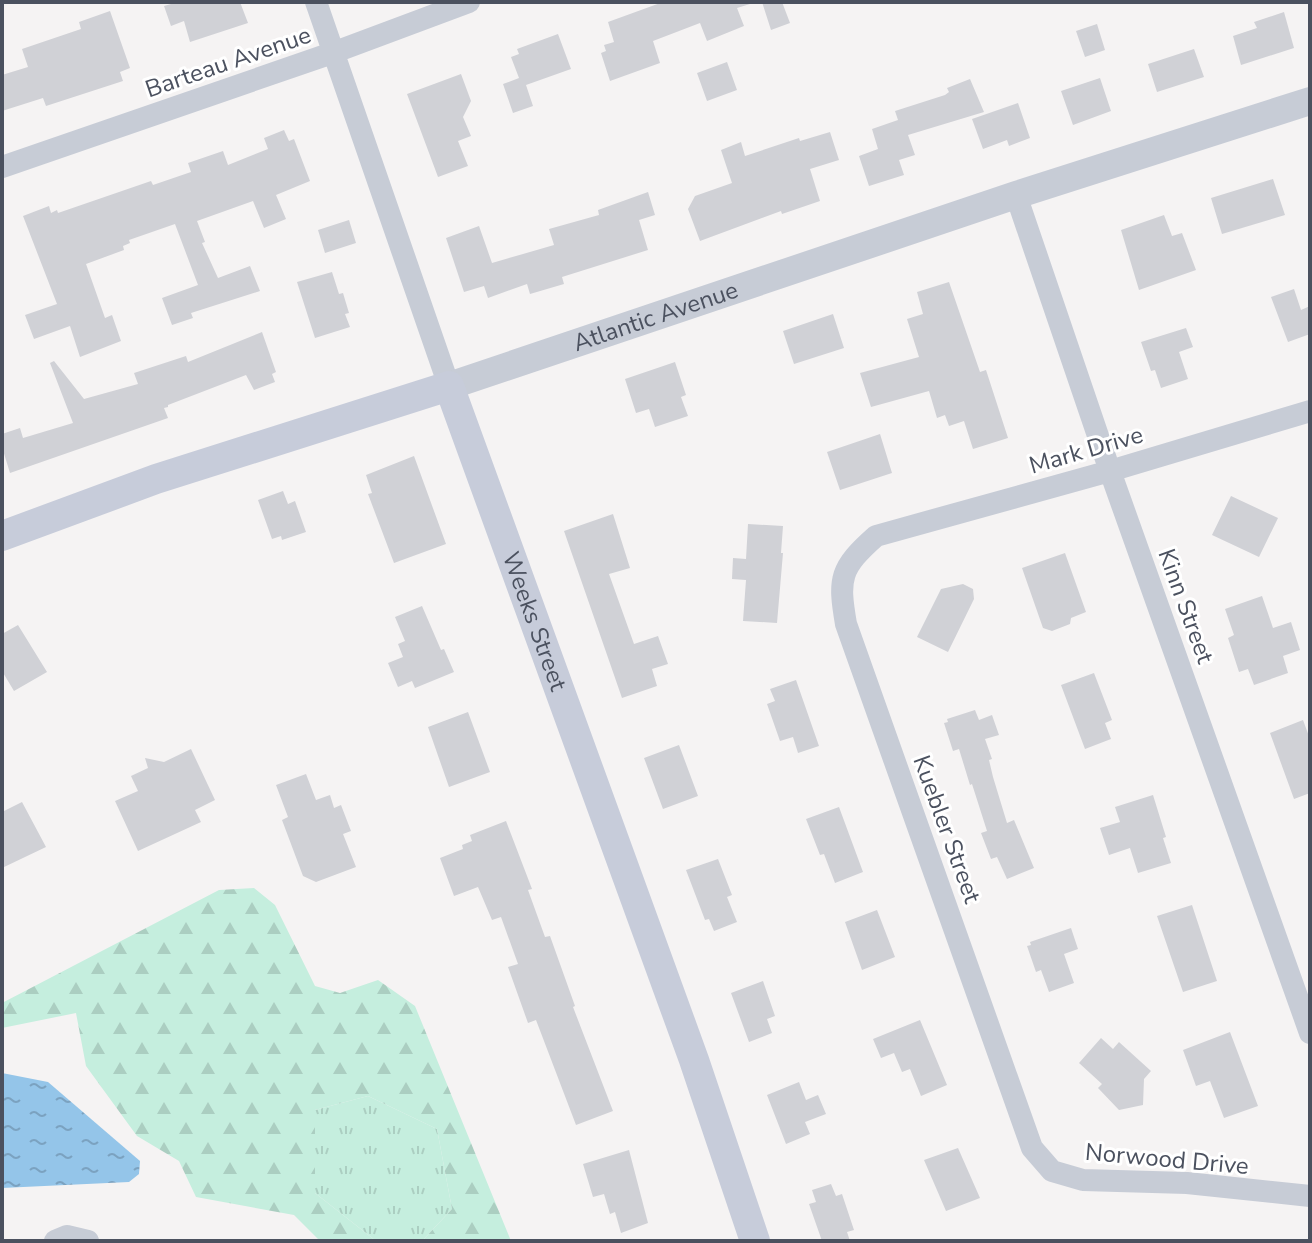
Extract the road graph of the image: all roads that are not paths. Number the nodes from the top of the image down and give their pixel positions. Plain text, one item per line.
1 (316, 2) edge
2 (469, 2) edge
3 (335, 52) junction
4 (1310, 101) edge
5 (2, 167) edge
6 (1016, 195) junction
7 (449, 386) junction
8 (1310, 411) edge
9 (1110, 471) junction
10 (2, 536) edge
11 (876, 536) joint
12 (1310, 1033) edge
13 (1032, 1148) joint
14 (1310, 1196) edge
15 (55, 1241) edge
16 (88, 1241) edge
17 (755, 1241) edge

1 - 3 street, Weeks Street
2 - 3 street, Barteau Avenue
3 - 5 street, Barteau Avenue
3 - 7 street, Weeks Street
4 - 6 street, Atlantic Avenue
6 - 7 street, Atlantic Avenue
6 - 9 street, Kinn Street
7 - 10 main road, Atlantic Avenue
7 - 17 main road, Weeks Street
8 - 9 street, Mark Drive
9 - 11 street, Mark Drive
9 - 12 street, Kinn Street
11 - 13 street, Kuebler Street
13 - 14 street, Norwood Drive
15 - 16 street

